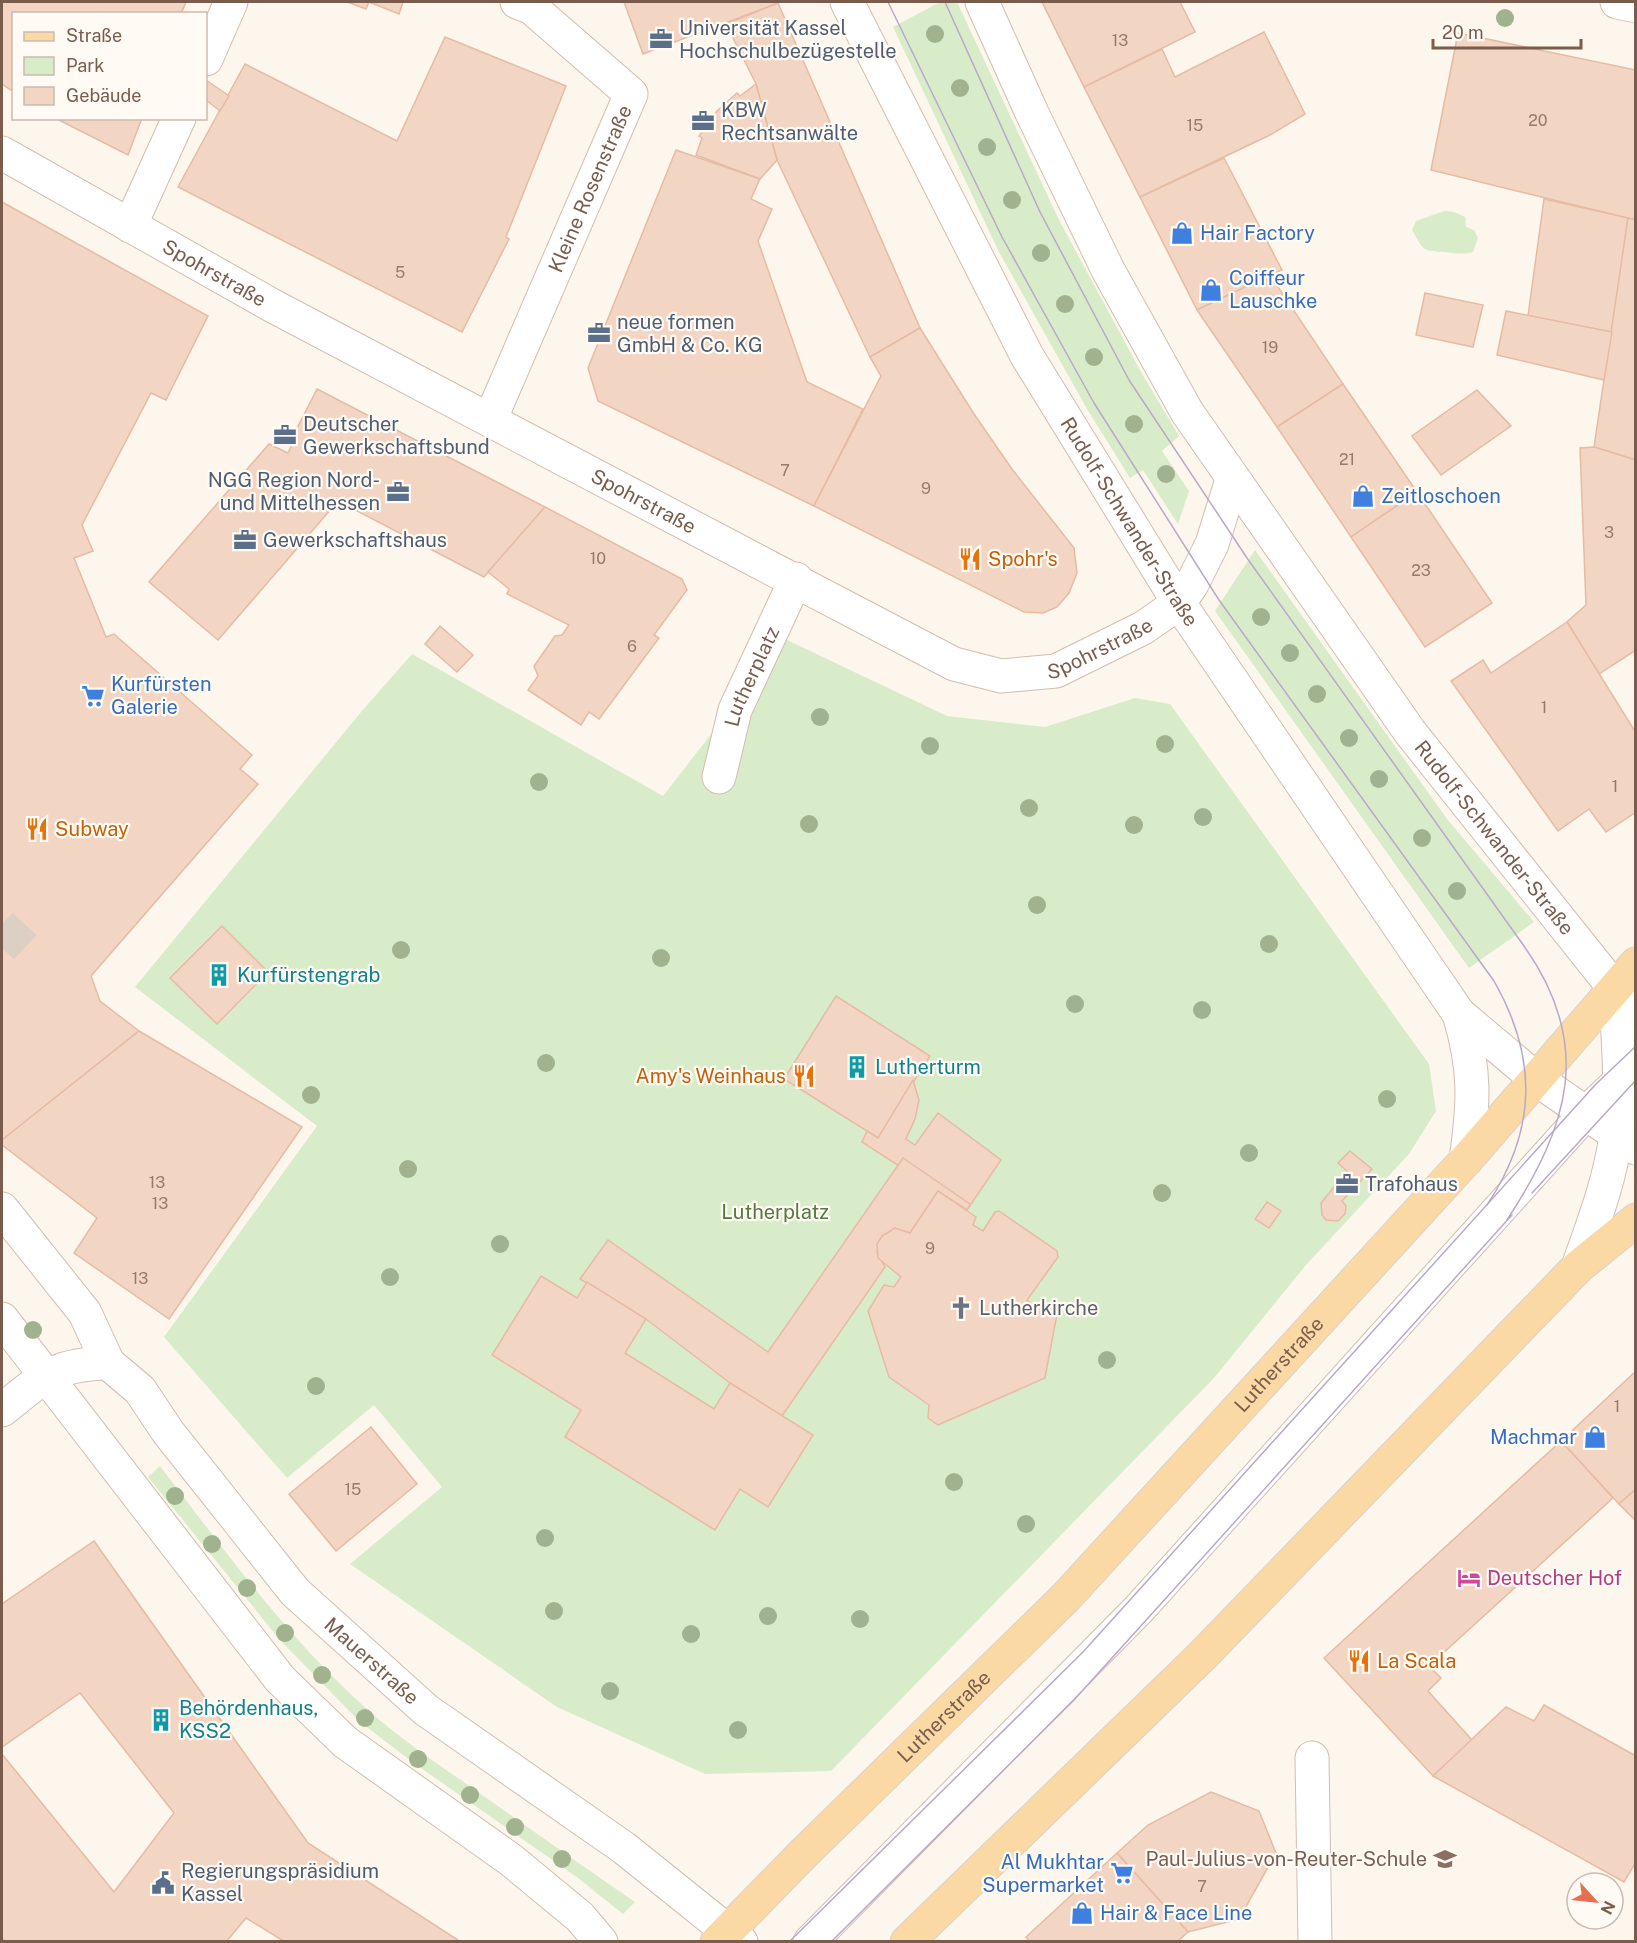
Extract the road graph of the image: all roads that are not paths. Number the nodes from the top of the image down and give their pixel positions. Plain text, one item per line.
1 (231, 2) edge
2 (517, 2) edge
3 (847, 2) edge
4 (982, 2) edge
5 (1617, 2) edge
6 (1635, 6) edge
7 (207, 57) edge
8 (178, 120) edge
9 (2, 153) edge
10 (130, 226) junction
11 (490, 420) junction
12 (1232, 480) junction
13 (796, 579) junction
14 (1179, 603) junction
15 (719, 777) dead end
16 (1629, 987) edge
17 (1459, 1014) junction
18 (1627, 1075) edge
19 (1535, 1078) junction
20 (1586, 1113) junction
21 (1626, 1142) edge
22 (1466, 1160) junction
23 (2, 1209) edge
24 (1635, 1220) edge
25 (1578, 1267) junction
26 (2, 1319) edge
27 (108, 1363) junction
28 (44, 1375) junction
29 (2, 1410) edge
30 (1312, 1758) dead end
31 (729, 1938) edge
32 (601, 1941) edge
33 (810, 1941) edge
34 (907, 1941) edge
35 (1315, 1941) edge

1 - 7 street
2 - 11 street, Kleine Rosenstraße
3 - 14 street, Rudolf-Schwander-Straße
4 - 12 street, Rudolf-Schwander-Straße
5 - 6 street
8 - 10 street
9 - 10 street, Spohrstraße
10 - 11 street, Spohrstraße
11 - 13 street, Spohrstraße
12 - 14 street, Spohrstraße
12 - 16 street, Rudolf-Schwander-Straße
13 - 14 street, Spohrstraße
13 - 15 street, Lutherplatz
14 - 17 street, Rudolf-Schwander-Straße
16 - 18 street
16 - 19 main road, Lutherstraße
17 - 19 street, Rudolf-Schwander-Straße
17 - 22 street, Rudolf-Schwander-Straße
18 - 20 street
18 - 21 street
19 - 20 street, Rudolf-Schwander-Straße
19 - 22 main road, Lutherstraße
20 - 21 street, Rudolf-Schwander-Straße
20 - 33 street
21 - 25 street
22 - 31 main road, Lutherstraße
23 - 27 street
24 - 25 main road
25 - 34 main road
26 - 28 street
27 - 28 street
27 - 31 street, Mauerstraße
28 - 29 street
28 - 32 street
30 - 35 street

